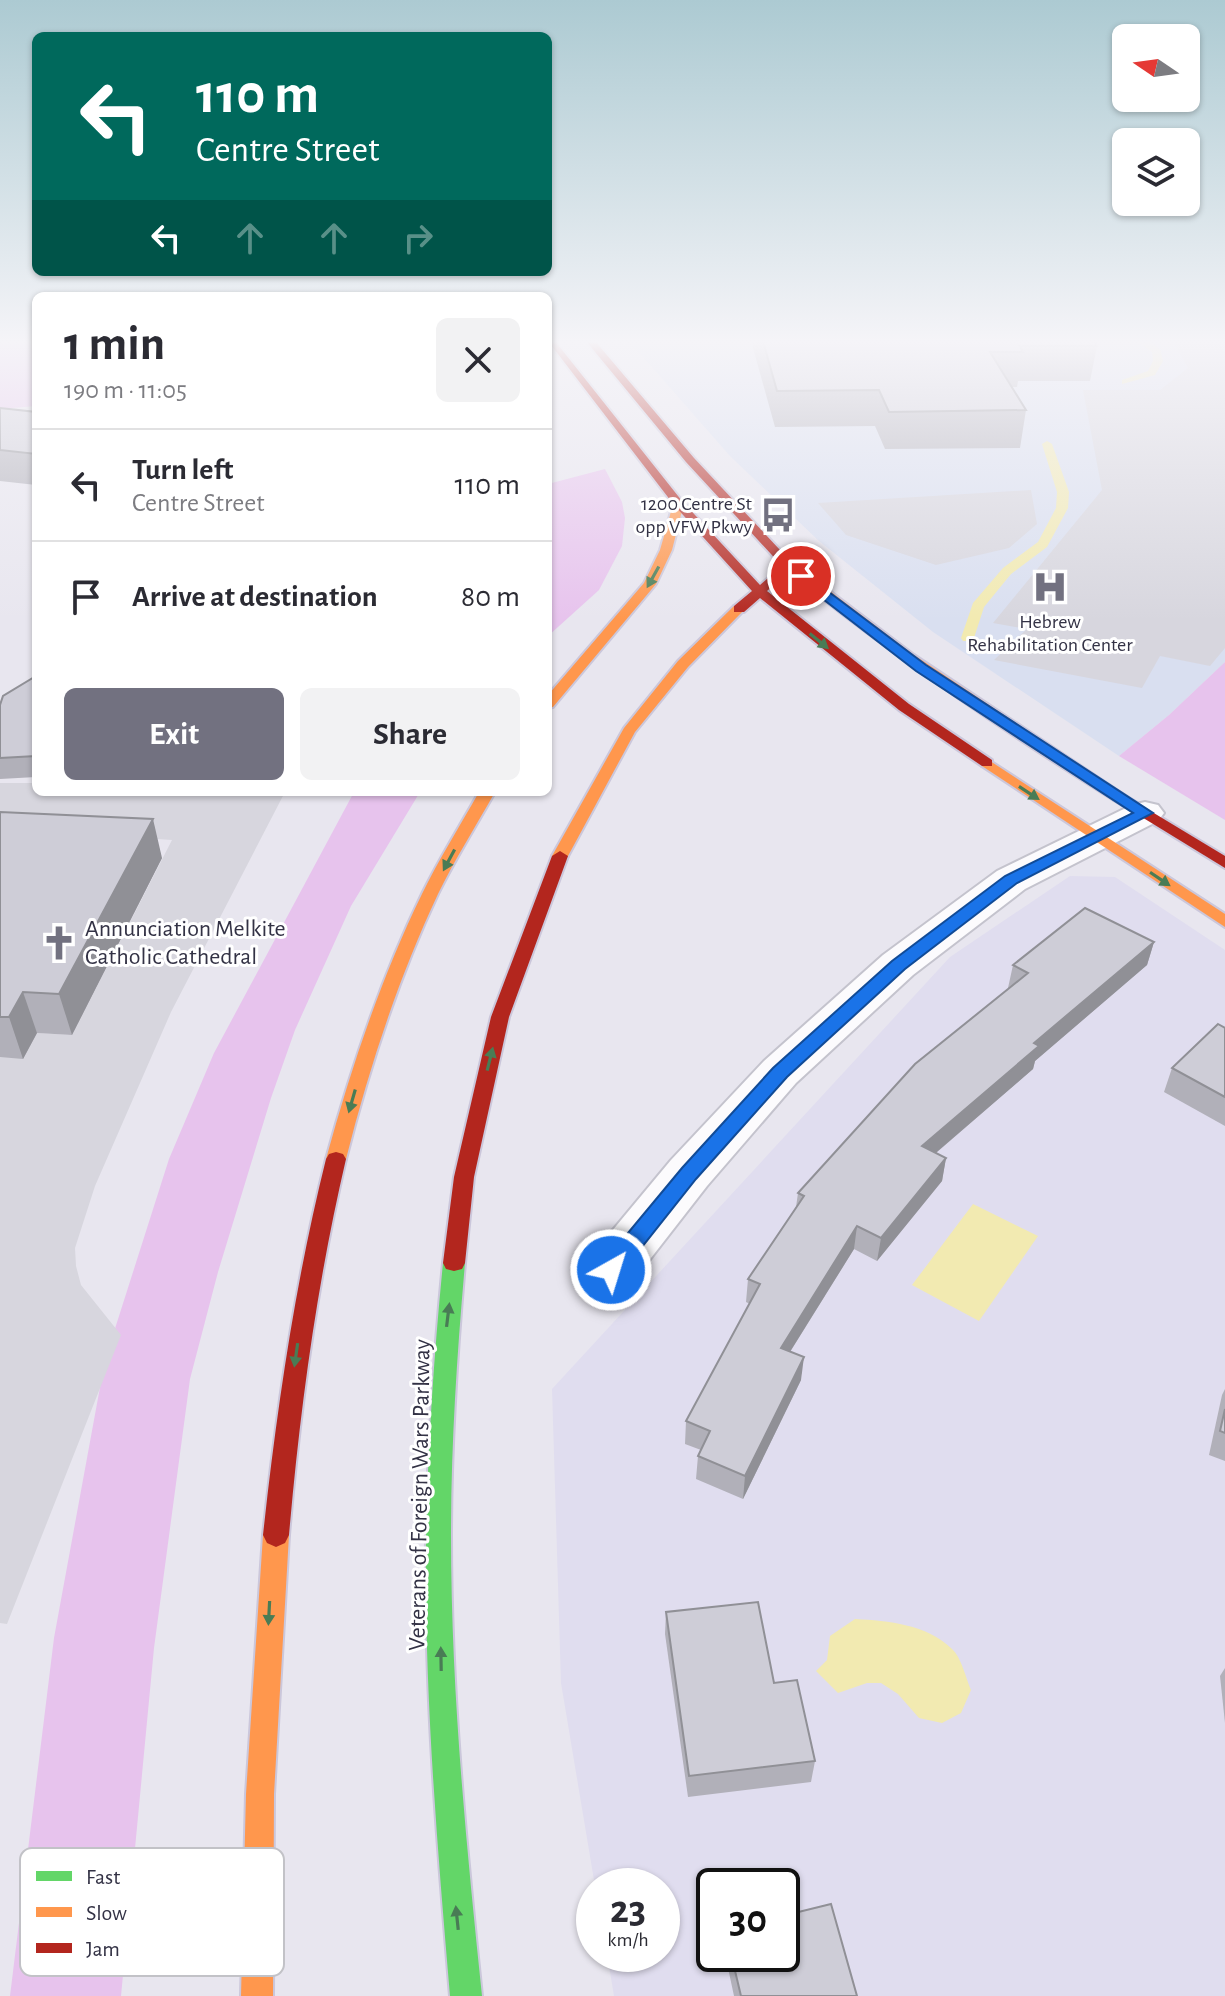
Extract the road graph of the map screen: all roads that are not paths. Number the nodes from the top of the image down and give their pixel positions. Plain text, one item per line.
1 (624, 434) edge
2 (668, 434) edge
3 (678, 503) junction
4 (789, 566) junction
5 (759, 591) junction
6 (552, 699) edge
7 (485, 796) edge
8 (1145, 813) junction
9 (1096, 836) junction
10 (1225, 863) edge
11 (1225, 922) edge
12 (611, 1270) dead end
13 (259, 1848) edge
14 (257, 1976) edge
15 (257, 1996) edge
16 (466, 1996) edge

1 - 3 main road
2 - 4 main road
3 - 5 main road
3 -> 6 main road
4 - 5 main road, Veterans of Foreign Wars Parkway
4 - 8 main road
5 -> 9 main road
16 -> 5 main road, Veterans of Foreign Wars Parkway
7 -> 13 main road
8 - 9 street
8 - 10 main road
9 -> 11 main road
9 - 12 street
14 -> 15 main road

